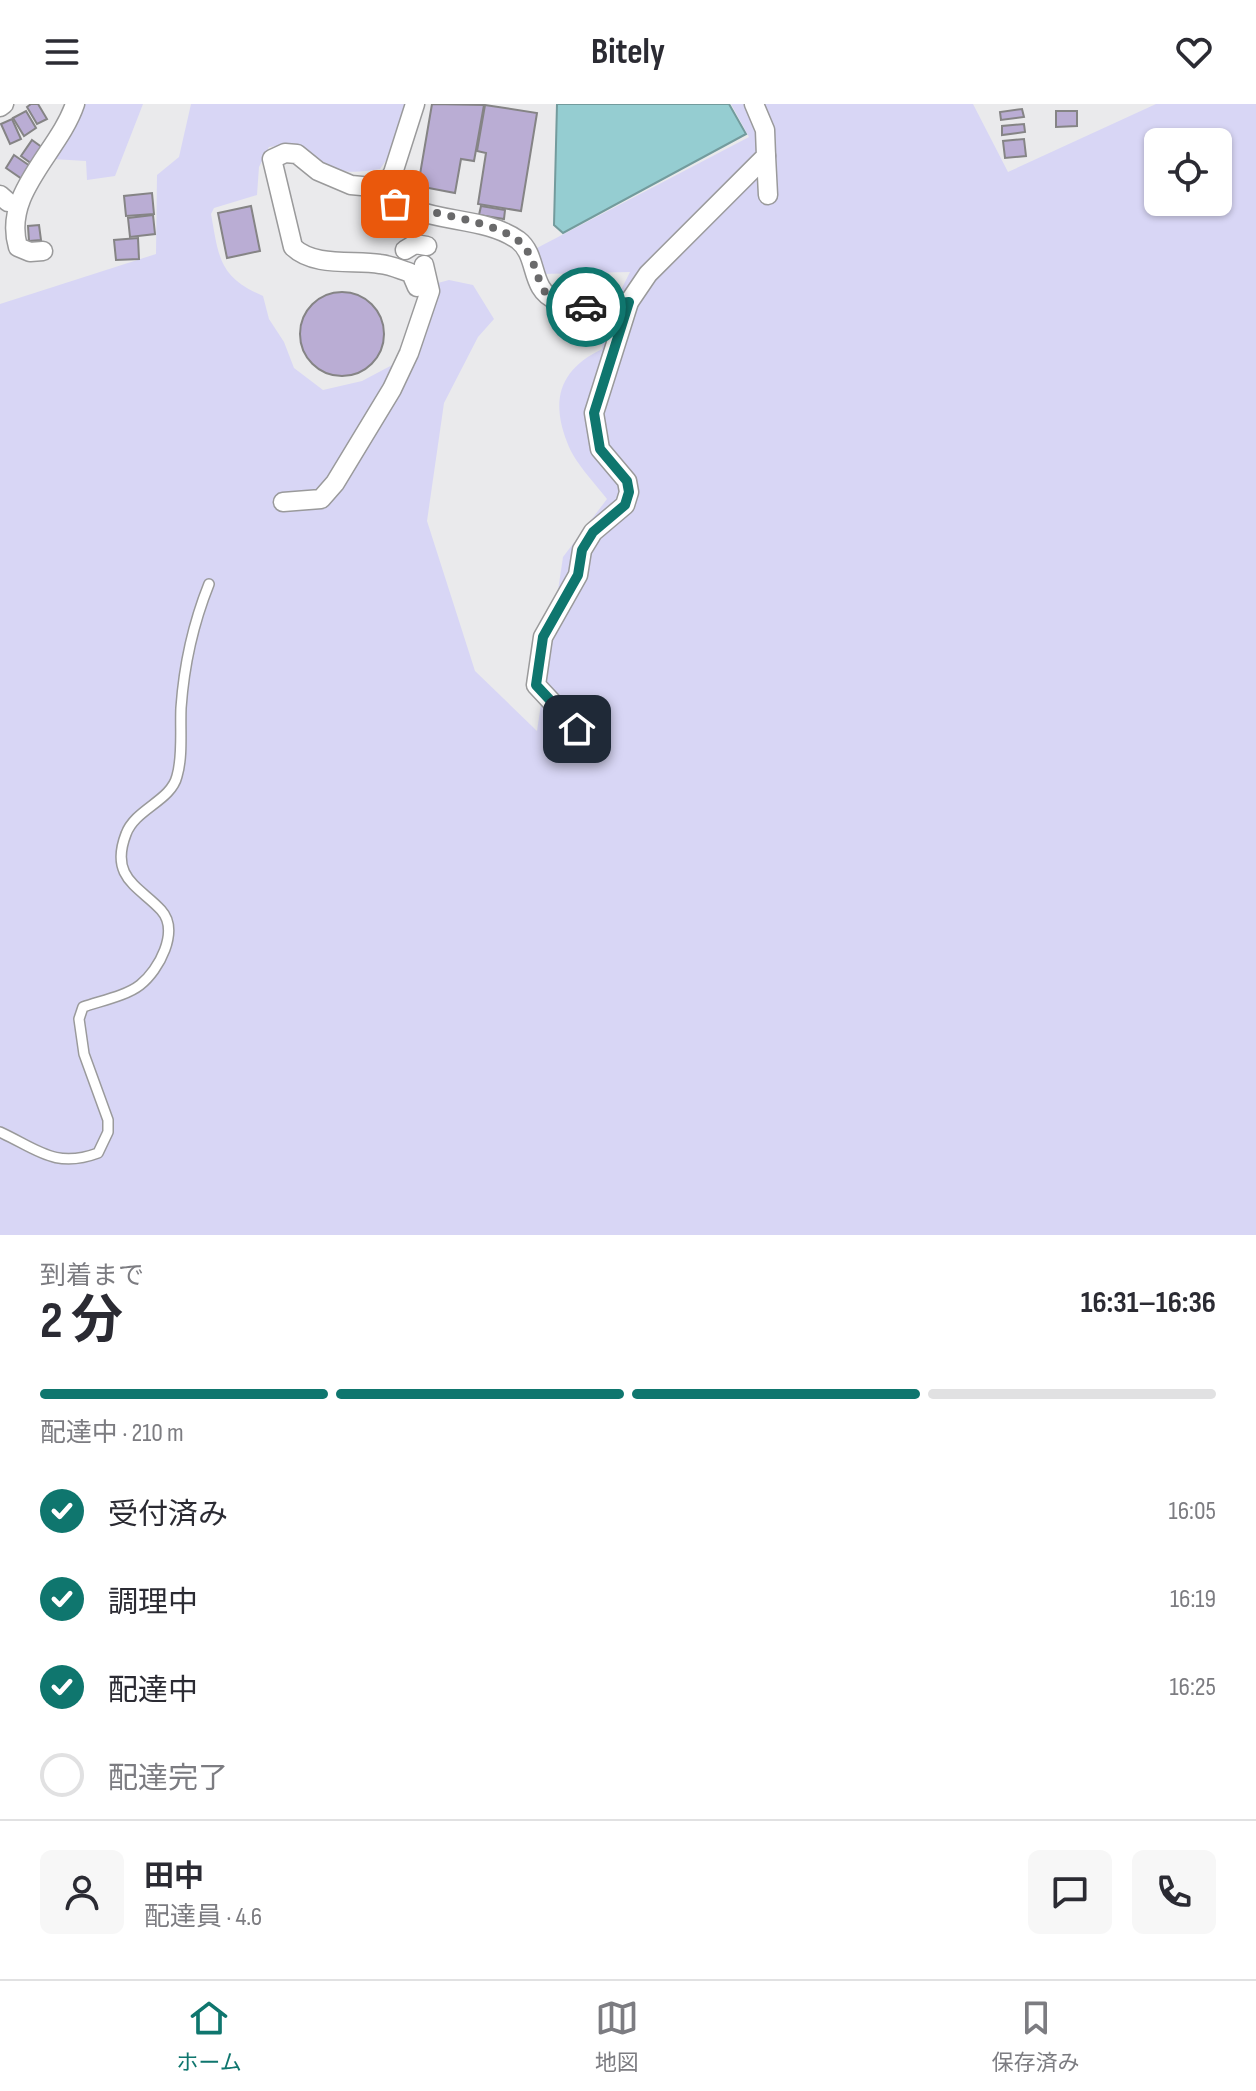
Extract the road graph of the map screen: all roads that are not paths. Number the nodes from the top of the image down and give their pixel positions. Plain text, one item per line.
1 (75, 104) edge
2 (415, 104) edge
3 (754, 104) edge
4 (766, 156) junction
5 (383, 188) junction
6 (768, 195) dead end
7 (405, 250) dead end
8 (43, 251) dead end
9 (417, 287) dead end
10 (629, 302) junction
11 (283, 502) dead end
12 (209, 584) dead end
13 (595, 717) dead end
14 (0, 1132) edge

1 - 8 street
2 - 5 street
3 - 4 street
4 - 6 street
4 - 10 street
5 - 9 street
5 - 10 street
7 - 11 street
10 - 13 street
12 - 14 lane

